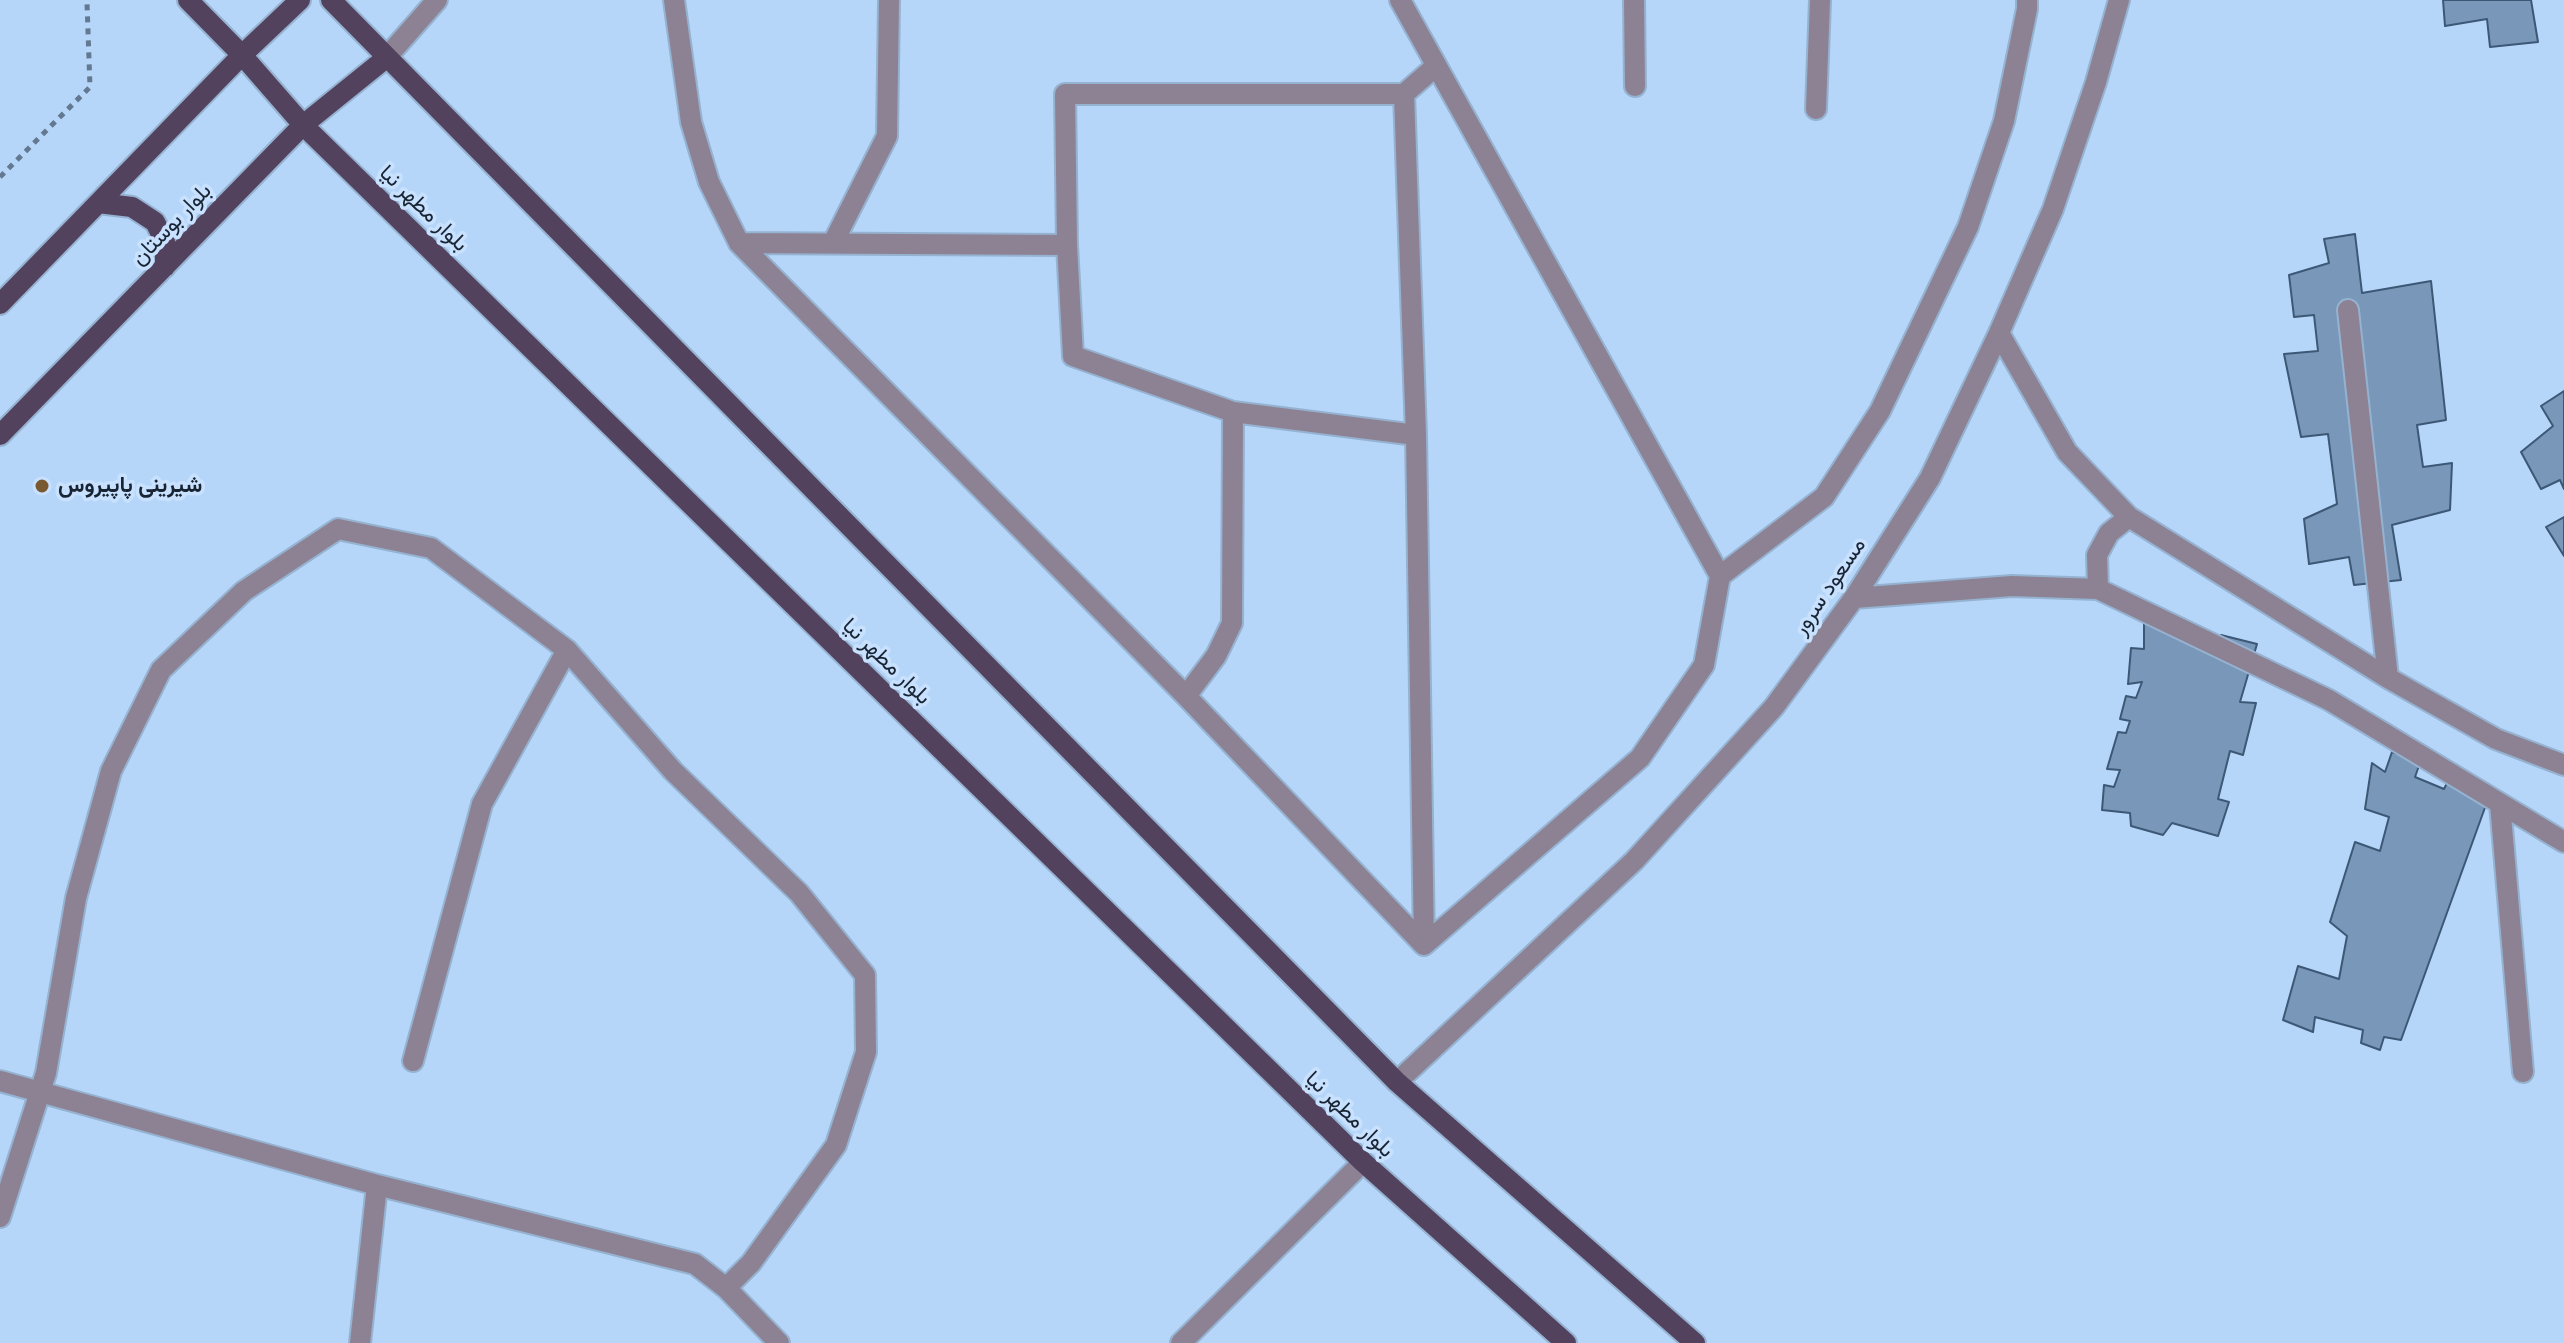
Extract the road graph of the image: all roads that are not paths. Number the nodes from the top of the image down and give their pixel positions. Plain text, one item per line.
1 (188, 0) edge
2 (300, 0) edge
3 (331, 0) edge
4 (437, 0) edge
5 (674, 0) edge
6 (889, 0) edge
7 (1400, 0) edge
8 (1634, 0) edge
9 (1820, 0) edge
10 (2027, 0) edge
11 (2119, 0) edge
12 (242, 55) junction
13 (386, 58) junction
14 (1436, 66) junction
15 (1635, 86) dead end
16 (1404, 94) junction
17 (1816, 109) dead end
18 (303, 125) junction
19 (98, 203) junction
20 (739, 243) junction
21 (833, 243) junction
22 (1067, 245) junction
23 (165, 267) junction
24 (0, 304) edge
25 (2348, 310) dead end
26 (1999, 333) junction
27 (1233, 412) junction
28 (0, 435) edge
29 (1416, 435) junction
30 (2129, 517) junction
31 (1720, 576) junction
32 (2098, 589) junction
33 (1854, 598) junction
34 (567, 650) junction
35 (2388, 678) junction
36 (1186, 696) junction
37 (2564, 765) edge
38 (2500, 804) junction
39 (2564, 842) edge
40 (1424, 945) junction
41 (413, 1061) dead end
42 (2523, 1072) dead end
43 (0, 1081) edge
44 (1397, 1082) junction
45 (39, 1094) junction
46 (1363, 1162) junction
47 (377, 1185) junction
48 (0, 1217) edge
49 (726, 1288) junction
50 (360, 1343) edge
51 (779, 1343) edge
52 (1181, 1343) edge
53 (1566, 1343) edge
54 (1695, 1343) edge

1 - 12 main road, بلوار مطهر نیا
2 - 12 main road
3 - 13 main road
4 - 13 street
5 - 20 street
6 - 21 street
7 - 14 street
8 - 15 street
9 - 17 street
10 - 31 street
11 - 26 street, مسعود سرور
12 - 18 main road, بلوار مطهر نیا
12 - 19 main road
13 - 18 main road, بلوار بوستان
13 - 44 main road
14 - 16 street
14 - 31 street
16 - 22 street
16 - 29 street
18 - 23 main road, بلوار بوستان
18 - 46 main road, بلوار مطهر نیا
19 - 23 main road
19 - 24 main road
20 - 21 street
20 - 36 street
21 - 22 street
22 - 27 street
23 - 28 main road, بلوار بوستان
25 - 35 street
26 - 30 street
26 - 33 street, مسعود سرور
27 - 29 street
27 - 36 street
29 - 40 street
30 - 32 street
30 - 35 street
31 - 40 street
32 - 33 street
32 - 38 street
33 - 44 street, مسعود سرور
34 - 41 street
34 - 45 street
34 - 49 street
35 - 37 street
36 - 40 street
38 - 39 street
38 - 42 street
43 - 45 street
44 - 54 main road
45 - 47 street
45 - 48 street
46 - 52 street
46 - 53 main road, بلوار مطهر نیا
47 - 49 street
47 - 50 street
49 - 51 street

